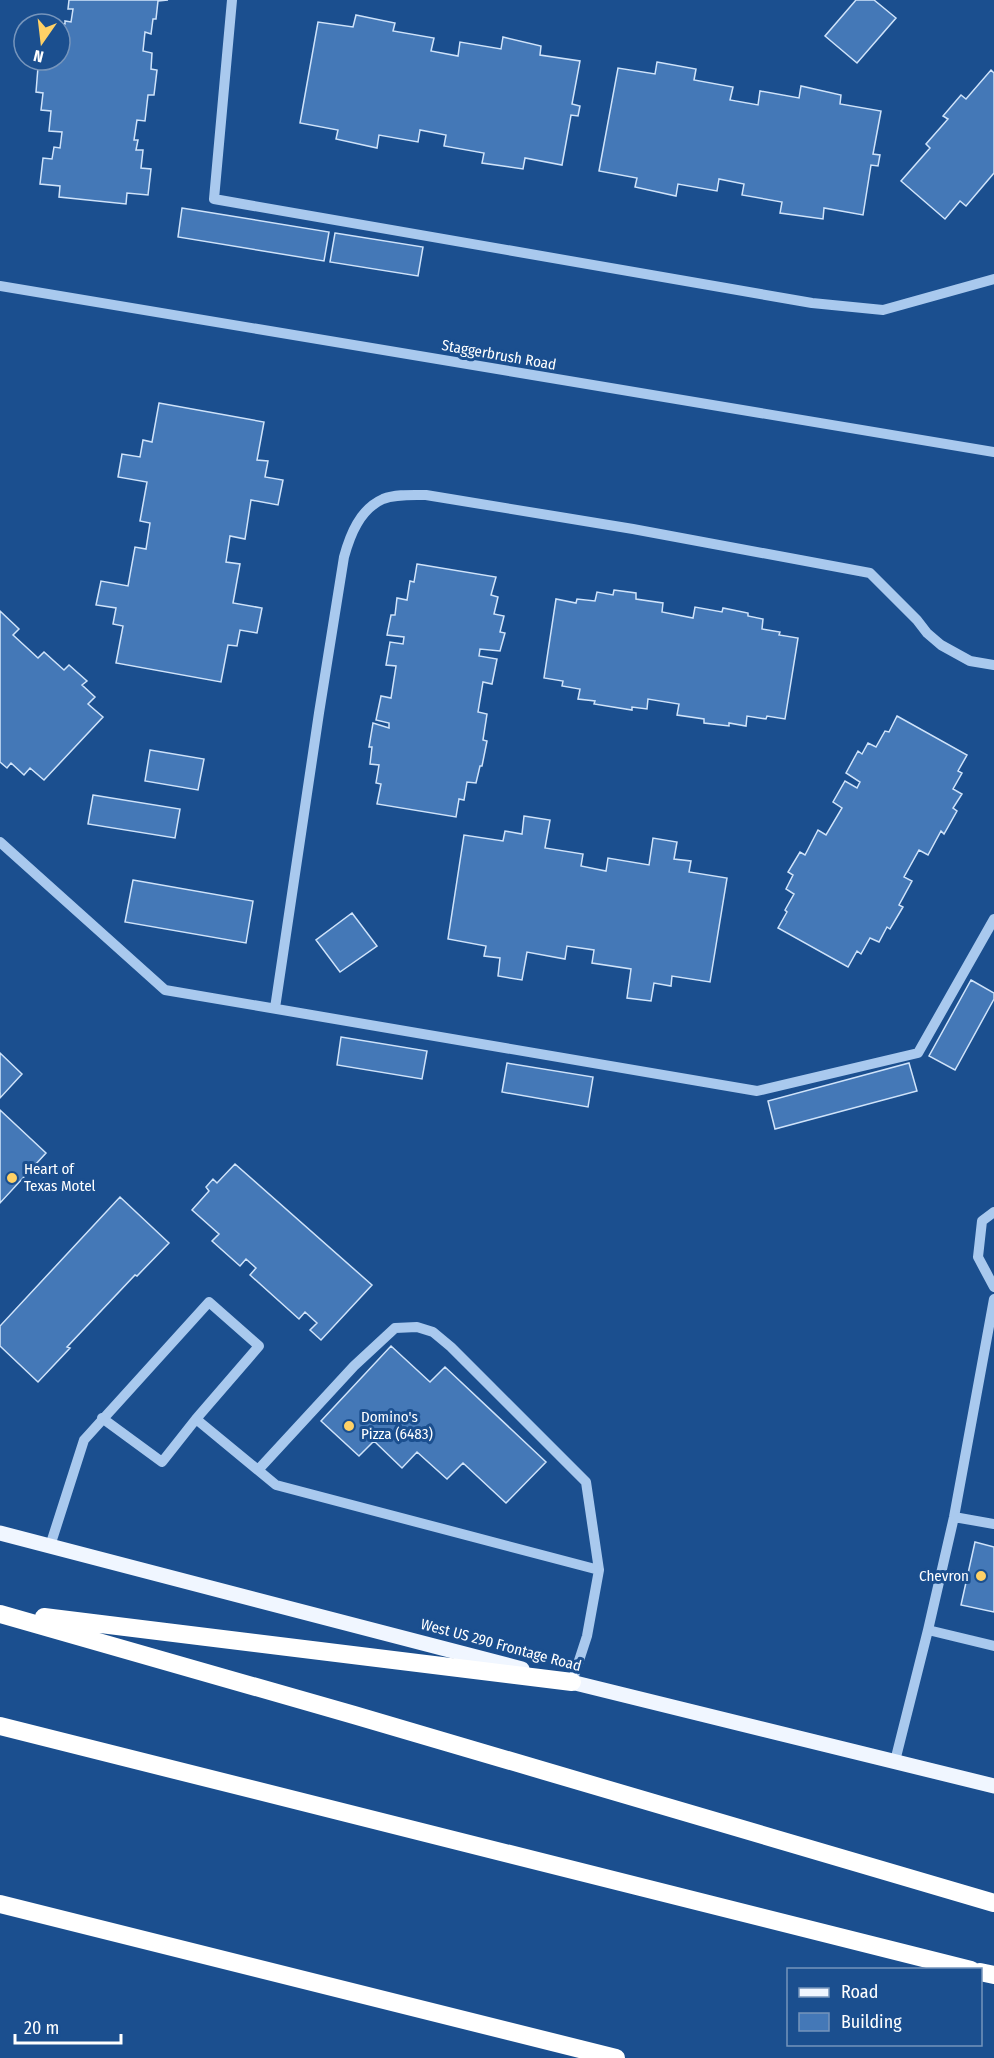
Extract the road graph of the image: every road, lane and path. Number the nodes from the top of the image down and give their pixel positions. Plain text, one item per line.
1 (232, 0) edge
2 (994, 279) edge
3 (0, 286) edge
4 (994, 452) edge
5 (994, 664) edge
6 (0, 842) edge
7 (994, 919) edge
8 (275, 1008) junction
9 (994, 1212) edge
10 (994, 1287) edge
11 (994, 1299) edge
12 (102, 1418) junction
13 (196, 1419) junction
14 (258, 1470) junction
15 (954, 1516) junction
16 (994, 1524) edge
17 (0, 1533) edge
18 (50, 1546) junction
19 (599, 1570) junction
20 (0, 1613) edge
21 (928, 1630) junction
22 (994, 1646) edge
23 (572, 1682) junction
24 (0, 1726) edge
25 (895, 1761) junction
26 (994, 1786) edge
27 (994, 1903) edge
28 (0, 1904) edge
29 (963, 1968) edge
30 (616, 2058) edge

1 - 2 street
3 - 4 street, Staggerbrush Road
5 - 8 street
6 - 8 street
7 - 8 street
9 - 10 street
11 - 15 street
12 - 13 street
12 - 13 street
12 - 18 street
13 - 14 street
14 - 19 street
14 - 19 street
15 - 16 street
15 - 21 street
17 - 18 main road, West US 290 Frontage Road
18 - 23 main road, West US 290 Frontage Road
19 - 23 street
20 - 23 highway
20 - 27 highway
21 - 22 street
21 - 25 street
23 - 25 main road, West US 290 Frontage Road
24 - 29 highway
25 - 26 main road, West US 290 Frontage Road
28 - 30 highway

